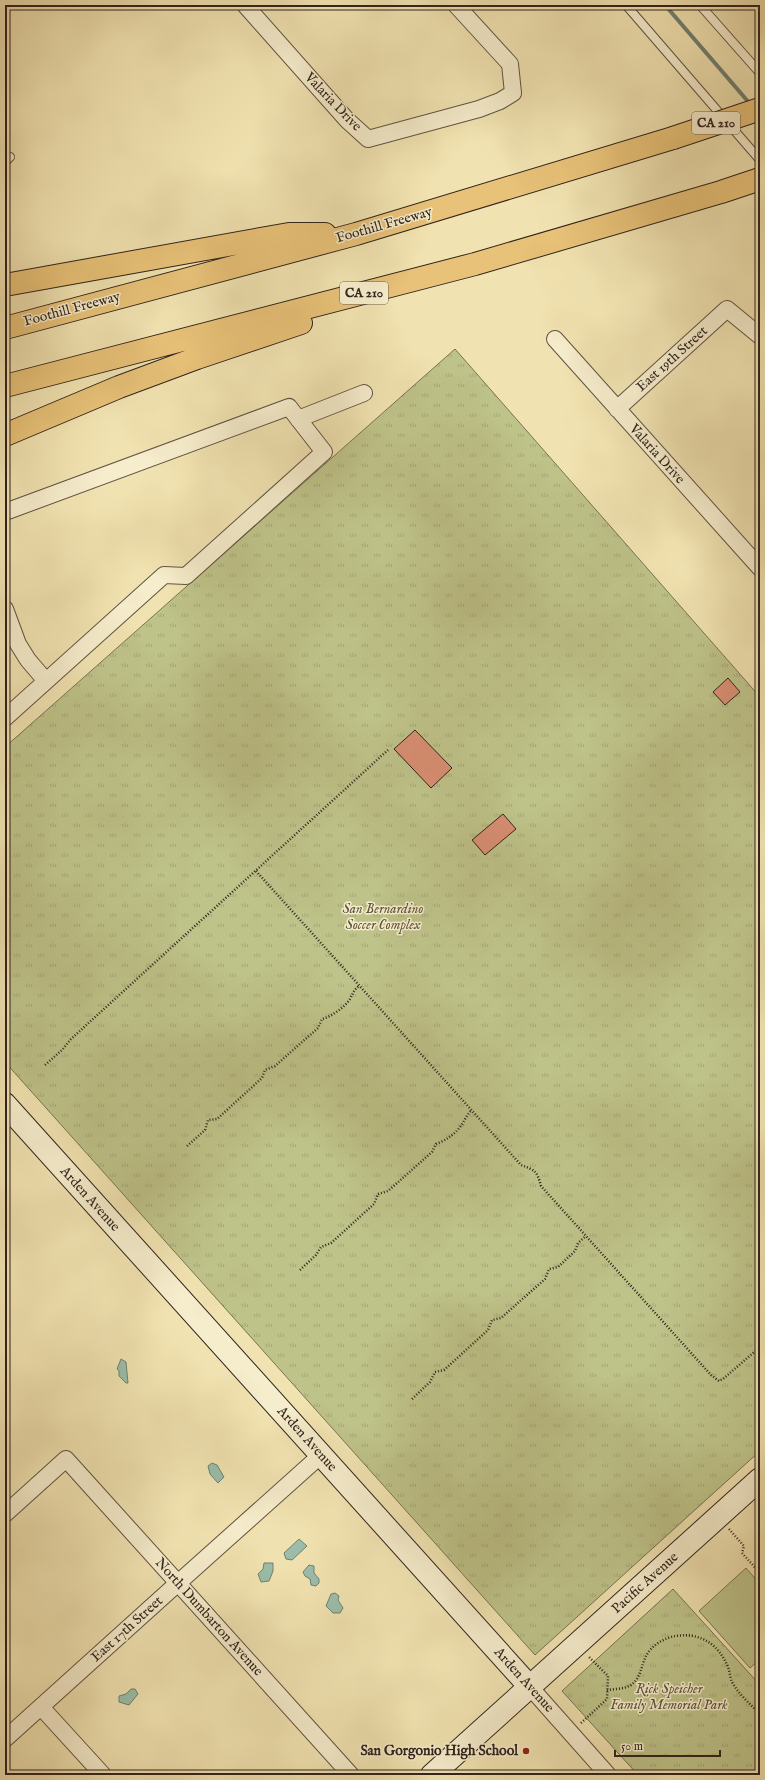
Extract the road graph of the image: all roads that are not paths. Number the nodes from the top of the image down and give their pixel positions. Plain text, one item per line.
1 (245, 5) edge
2 (456, 5) edge
3 (626, 5) edge
4 (700, 5) edge
5 (760, 73) edge
6 (760, 109) edge
7 (760, 160) edge
8 (760, 179) edge
9 (356, 234) junction
10 (475, 264) junction
11 (5, 286) edge
12 (5, 328) edge
13 (760, 336) edge
14 (555, 339) dead end
15 (5, 386) edge
16 (364, 393) dead end
17 (617, 409) junction
18 (298, 419) junction
19 (5, 435) edge
20 (5, 512) edge
21 (760, 568) edge
22 (5, 609) edge
23 (46, 680) junction
24 (5, 718) edge
25 (5, 1104) edge
26 (321, 1455) junction
27 (760, 1479) edge
28 (5, 1514) edge
29 (178, 1582) junction
30 (530, 1687) junction
31 (41, 1707) junction
32 (5, 1739) edge
33 (103, 1775) edge
34 (352, 1775) edge
35 (432, 1775) edge
36 (608, 1775) edge

1 - 2 street, Valaria Drive
3 - 7 lane
4 - 5 lane
6 - 9 highway, Foothill Freeway / CA 210, bridge
8 - 10 highway, CA 210
9 - 11 highway
9 - 12 highway, Foothill Freeway / CA 210
10 - 15 highway, CA 210
10 - 19 highway
13 - 17 street, East 19th Street
14 - 17 street, Valaria Drive
16 - 18 street
17 - 21 street, Valaria Drive
18 - 20 street
18 - 23 street
22 - 23 street
23 - 24 street
25 - 26 street, Arden Avenue
26 - 29 street, East 17th Street
26 - 30 street, Arden Avenue
27 - 30 street, Pacific Avenue
28 - 29 street, North Dumbarton Avenue
29 - 31 street, East 17th Street
29 - 34 street, North Dumbarton Avenue
30 - 35 street, Pacific Avenue
30 - 36 street, Arden Avenue
31 - 32 street, East 17th Street
31 - 33 street

